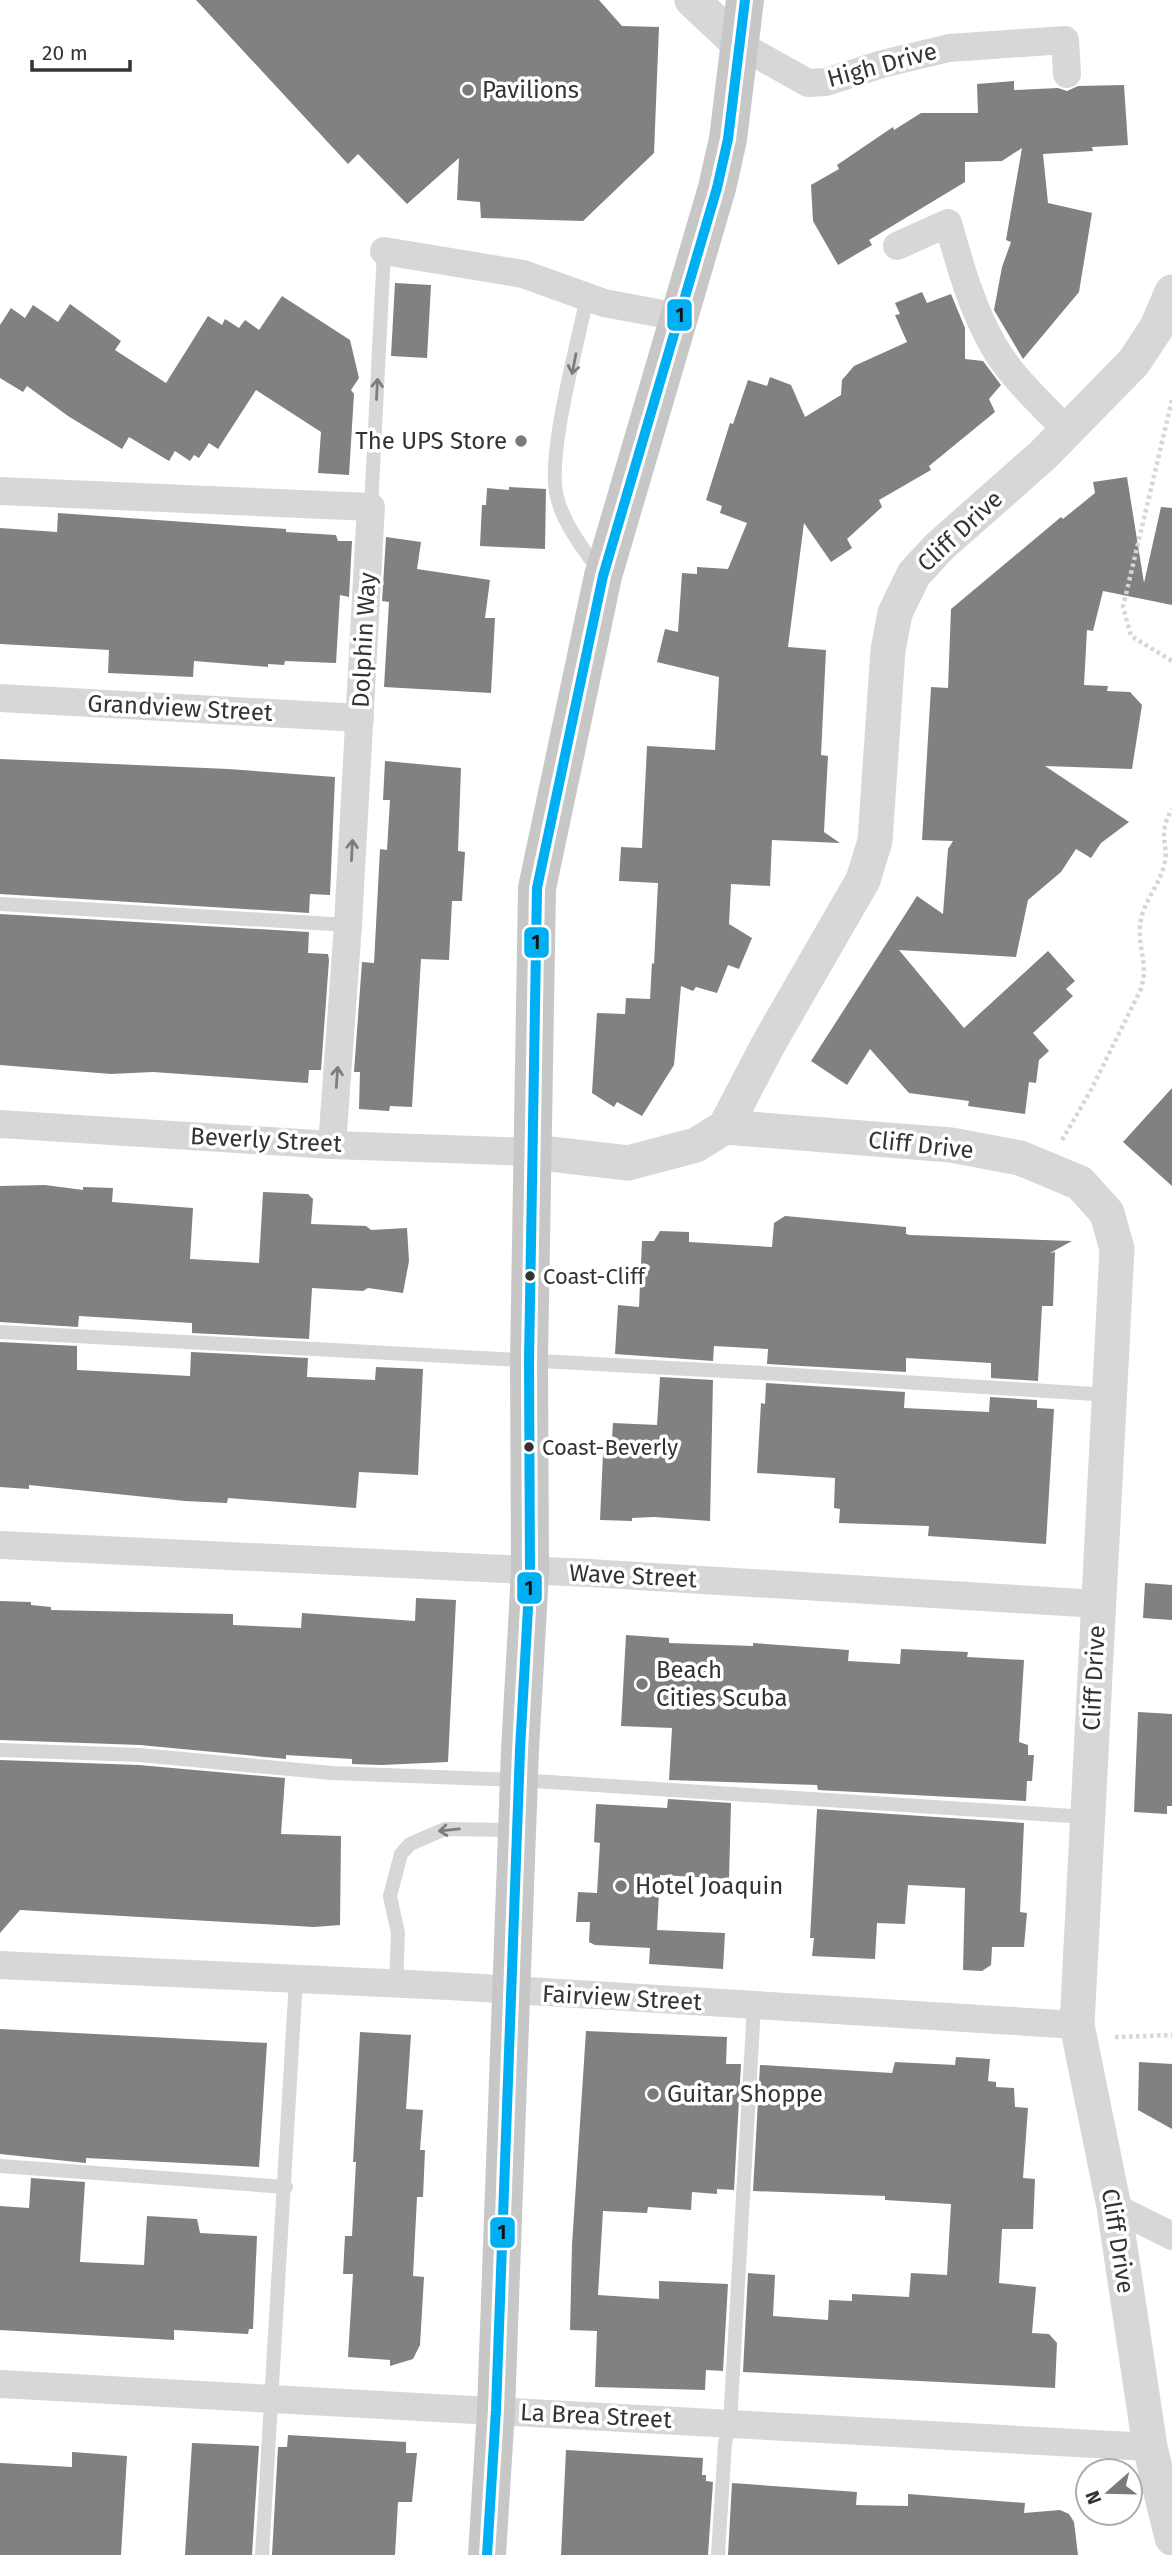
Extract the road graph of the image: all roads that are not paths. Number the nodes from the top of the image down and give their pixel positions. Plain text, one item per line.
1 (692, 0) edge
2 (745, 0) edge
3 (740, 45) junction
4 (1068, 74) dead end
5 (897, 246) dead end
6 (384, 251) joint
7 (1172, 292) edge
8 (587, 297) junction
9 (679, 317) junction
10 (1067, 431) junction
11 (0, 491) edge
12 (371, 507) junction
13 (603, 576) junction
14 (0, 698) edge
15 (360, 718) junction
16 (0, 904) edge
17 (348, 925) junction
18 (0, 1124) edge
19 (725, 1127) junction
20 (332, 1145) junction
21 (533, 1152) junction
22 (0, 1332) edge
23 (529, 1361) junction
24 (1111, 1395) junction
25 (0, 1545) edge
26 (530, 1572) junction
27 (1098, 1604) junction
28 (0, 1750) edge
29 (519, 1780) junction
30 (1087, 1817) junction
31 (517, 1830) junction
32 (0, 1965) edge
33 (296, 1979) junction
34 (396, 1984) junction
35 (511, 1991) junction
36 (754, 2006) junction
37 (1077, 2025) junction
38 (0, 2166) edge
39 (286, 2187) junction
40 (1114, 2207) junction
41 (1172, 2236) edge
42 (0, 2384) edge
43 (273, 2400) junction
44 (496, 2410) junction
45 (730, 2423) junction
46 (1150, 2447) junction
47 (1172, 2538) edge
48 (261, 2555) edge
49 (487, 2555) edge
50 (718, 2555) edge

1 - 3 street, High Drive
2 - 3 highway
3 - 4 street, High Drive
3 - 9 highway
5 - 10 street
6 - 8 street
12 -> 6 lane
7 - 10 street, Cliff Drive
8 - 9 street
8 -> 13 lane
9 - 13 highway
10 - 19 street, Cliff Drive
11 - 12 street
12 - 15 street, Dolphin Way
13 - 21 highway
14 - 15 street, Grandview Street
17 -> 15 street, Dolphin Way
16 - 17 lane
20 -> 17 street, Dolphin Way
18 - 20 street, Beverly Street
19 - 21 street, Cliff Drive
19 - 24 street, Cliff Drive
20 - 21 street, Beverly Street
21 - 23 highway
22 - 23 lane
23 - 24 lane
23 - 26 highway
24 - 27 street, Cliff Drive
25 - 26 street, Wave Street
26 - 27 street, Wave Street
26 - 29 highway
27 - 30 street, Cliff Drive
28 - 29 lane
29 - 30 lane
29 - 31 highway
30 - 37 street, Cliff Drive
31 -> 34 lane
31 - 35 highway
32 - 33 street, Fairview Street
33 - 34 street, Fairview Street
33 - 39 lane
34 - 35 street, Fairview Street
35 - 36 street, Fairview Street
35 - 44 highway
36 - 37 street, Fairview Street
36 - 45 lane
37 - 40 street, Cliff Drive
38 - 39 lane
39 - 43 lane
40 - 41 street
40 - 46 street, Cliff Drive
42 - 43 street, La Brea Street
43 - 44 street, La Brea Street
43 - 48 lane
44 - 45 street, La Brea Street
44 - 49 highway
45 - 46 street, La Brea Street
45 - 50 lane
46 - 47 street, Cliff Drive

